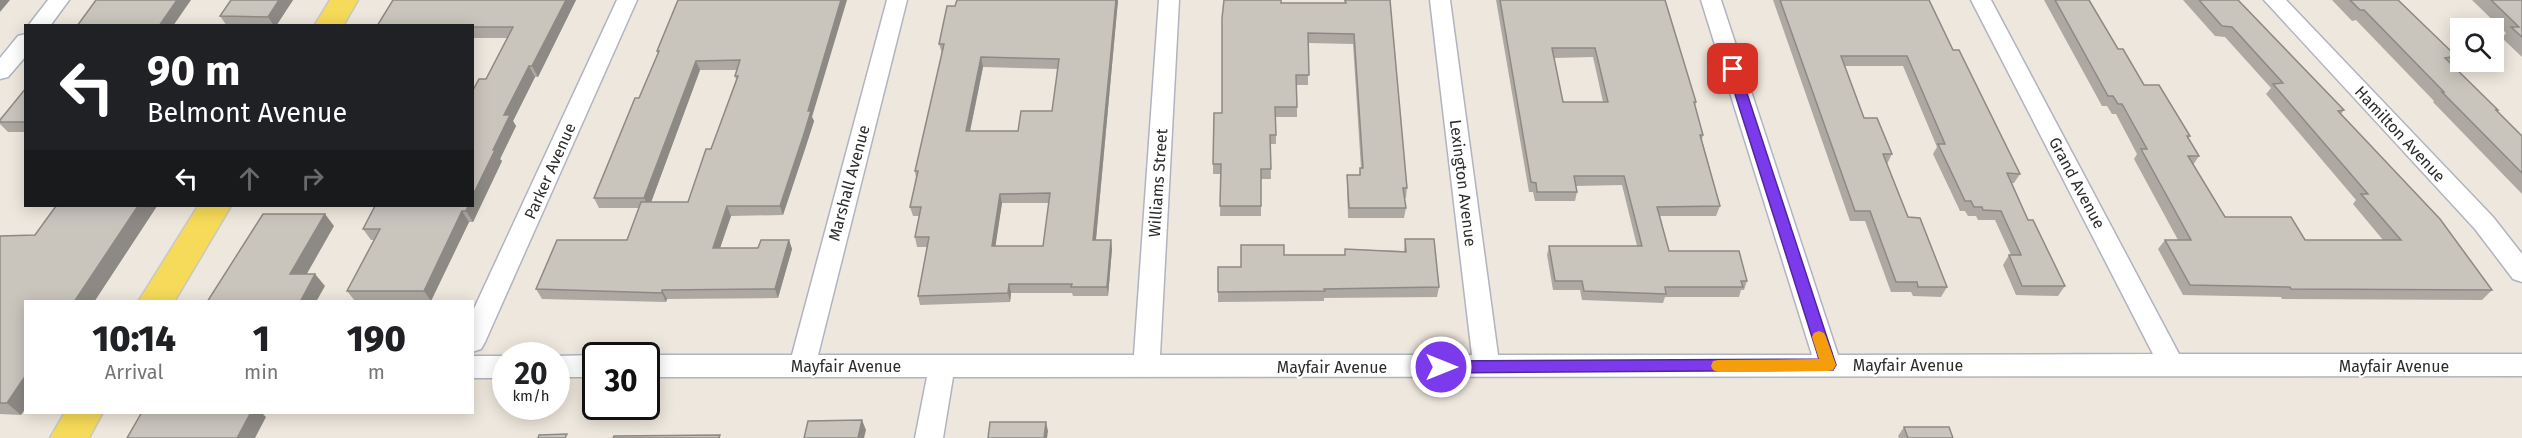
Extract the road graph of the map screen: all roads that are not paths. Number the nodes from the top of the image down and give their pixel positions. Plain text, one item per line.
1 (59, 0) edge
2 (344, 0) edge
3 (627, 0) edge
4 (897, 0) edge
5 (1169, 0) edge
6 (1440, 0) edge
7 (1711, 0) edge
8 (1981, 0) edge
9 (2274, 0) edge
10 (40, 24) edge
11 (329, 24) edge
12 (24, 43) edge
13 (0, 72) edge
14 (214, 207) edge
15 (2522, 272) edge
16 (156, 300) edge
17 (474, 338) edge
18 (1828, 365) junction
19 (2522, 365) edge
20 (660, 366) edge
21 (802, 366) junction
22 (942, 366) junction
23 (2172, 366) junction
24 (474, 367) edge
25 (492, 367) edge
26 (1146, 367) junction
27 (1487, 367) junction
28 (84, 414) edge
29 (69, 438) edge
30 (929, 438) edge

1 - 10 street
2 - 11 main road
3 - 17 street, Parker Avenue
4 - 21 street, Marshall Avenue
5 - 26 street, Williams Street
6 - 27 street, Lexington Avenue
7 - 18 street
8 - 23 street, Grand Avenue
9 - 15 street, Hamilton Avenue
12 - 13 street
14 - 16 main road
18 - 23 street, Mayfair Avenue
18 - 27 street, Mayfair Avenue
19 - 23 street, Mayfair Avenue
20 - 21 street, Mayfair Avenue
21 - 22 street, Mayfair Avenue
22 - 26 street, Mayfair Avenue
22 - 30 street
24 - 25 street
26 - 27 street, Mayfair Avenue
28 - 29 main road

